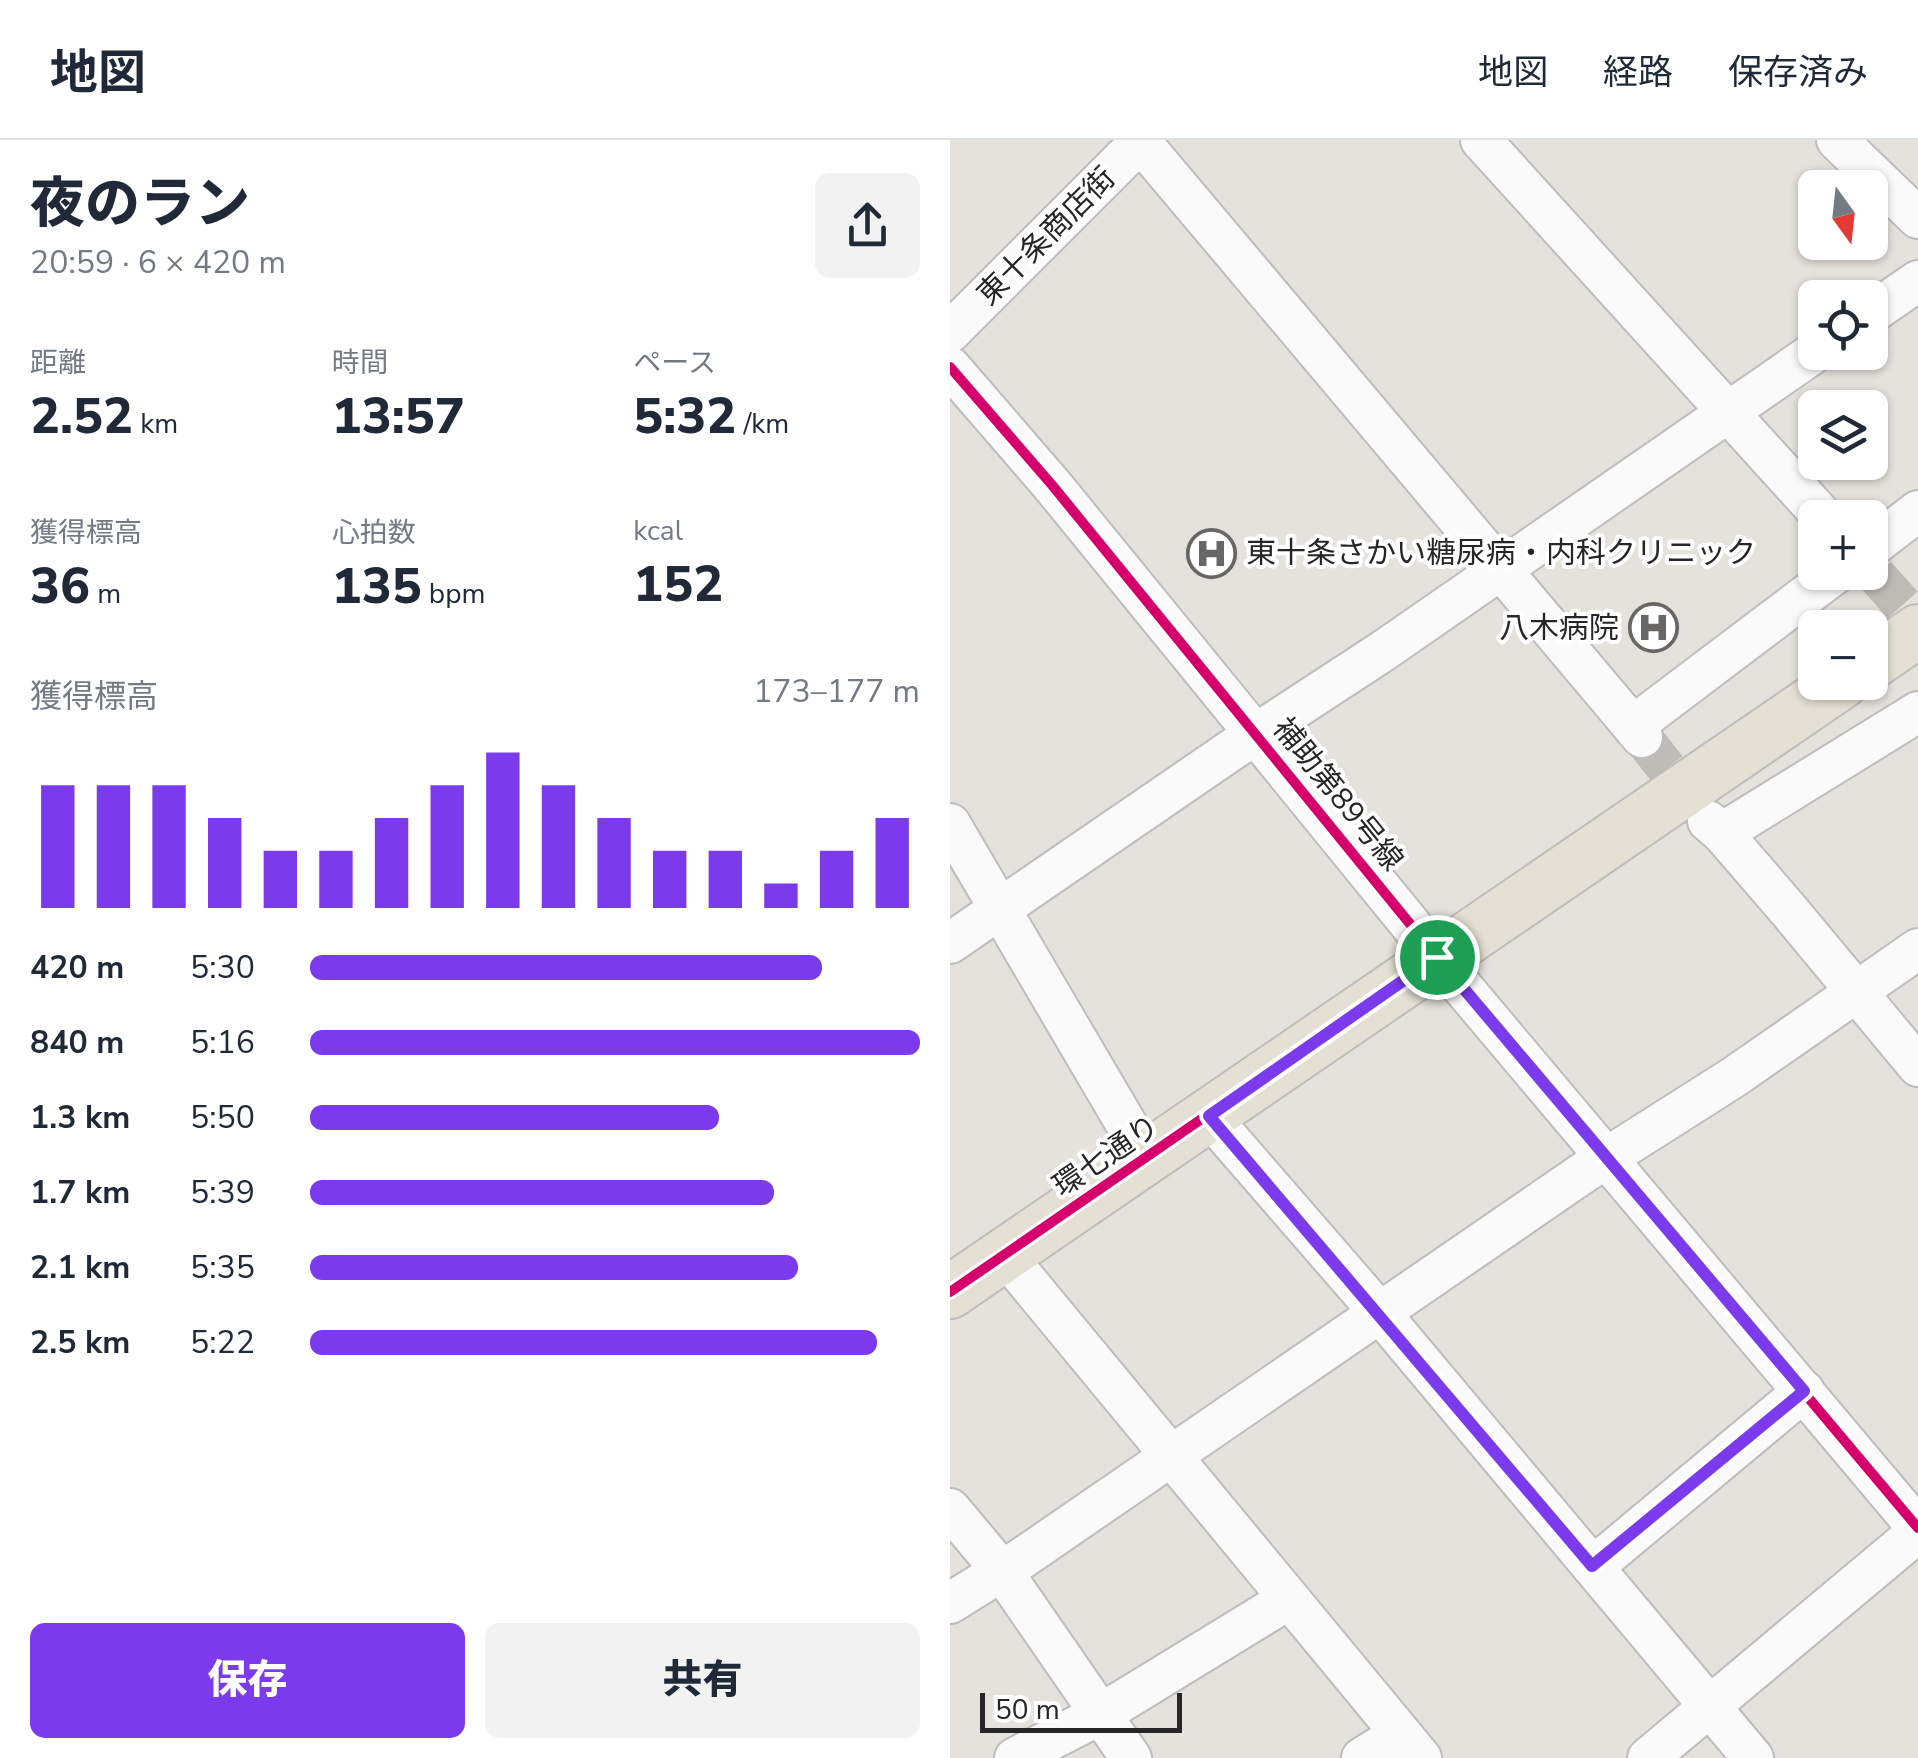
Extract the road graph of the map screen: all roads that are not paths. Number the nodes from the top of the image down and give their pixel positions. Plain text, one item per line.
1 (1141, 140) edge
2 (1480, 140) edge
3 (1837, 140) edge
4 (1918, 218) edge
5 (1918, 281) edge
6 (1888, 302) edge
7 (950, 332) edge
8 (1798, 364) edge
9 (950, 367) edge
10 (1728, 412) junction
11 (1808, 500) edge
12 (1918, 512) edge
13 (1888, 553) edge
14 (1502, 568) junction
15 (1847, 590) edge
16 (1918, 631) edge
17 (1888, 652) edge
18 (1798, 682) edge
19 (1814, 700) edge
20 (1918, 712) edge
21 (1257, 735) junction
22 (950, 824) edge
23 (1002, 909) junction
24 (950, 943) edge
25 (1428, 946) junction
26 (1918, 949) edge
27 (1856, 993) junction
28 (1918, 1066) edge
29 (1209, 1116) junction
30 (1131, 1132) junction
31 (1608, 1158) junction
32 (950, 1252) edge
33 (1005, 1255) junction
34 (950, 1292) edge
35 (1380, 1313) junction
36 (1804, 1391) junction
37 (1170, 1454) junction
38 (950, 1509) edge
39 (1918, 1530) edge
40 (1592, 1566) junction
41 (1002, 1572) junction
42 (1289, 1599) junction
43 (950, 1604) edge
44 (1710, 1706) junction
45 (1101, 1714) junction
46 (1411, 1746) edge
47 (1016, 1758) edge
48 (1131, 1758) edge
49 (1362, 1758) edge
50 (1648, 1758) edge
51 (1753, 1758) edge

1 - 7 street, 東十条商店街
1 - 14 street
2 - 10 street
3 - 4 street
5 - 6 street
8 - 10 street
9 - 21 street, 補助第89号線
10 - 11 street
10 - 14 street
12 - 13 street
14 - 15 street
14 - 21 street
16 - 17 main road
18 - 25 main road, 環七通り
19 - 25 main road, 環七通り
20 - 27 street
21 - 23 street
21 - 25 street, 補助第89号線
22 - 23 street
23 - 24 street
23 - 30 street
25 - 29 main road, 環七通り
25 - 30 main road, 環七通り
25 - 31 street, 補助第89号線
26 - 27 street
27 - 28 street
27 - 31 street
29 - 33 main road, 環七通り
29 - 35 street
30 - 32 main road, 環七通り
31 - 35 street
31 - 36 street, 補助第89号線
33 - 34 main road, 環七通り
33 - 37 street
35 - 37 street
35 - 40 street
36 - 39 street, 補助第89号線
36 - 40 street
37 - 41 street
37 - 42 street
38 - 41 street
39 - 44 street
40 - 44 street
41 - 43 street
41 - 45 street
42 - 45 street
42 - 46 street
44 - 50 street
44 - 51 street
45 - 47 street
45 - 48 street
46 - 49 street

